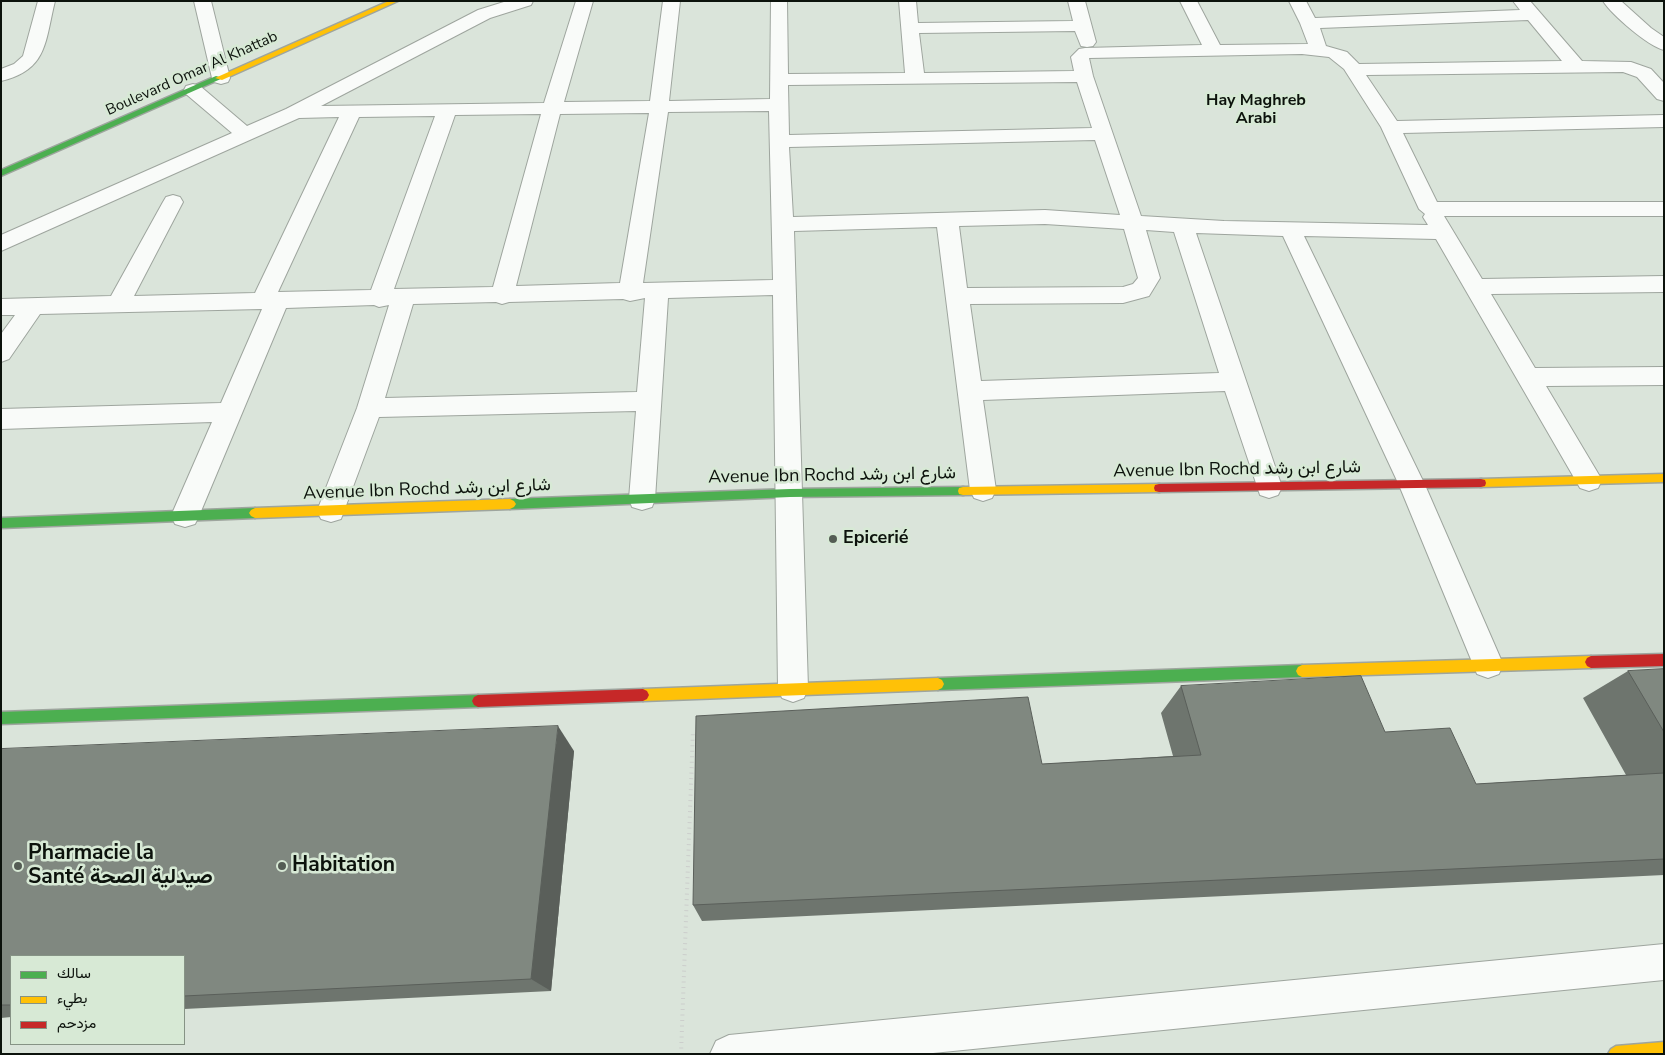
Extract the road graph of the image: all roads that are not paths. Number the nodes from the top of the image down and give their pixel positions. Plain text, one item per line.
1 (47, 1) edge
2 (202, 1) edge
3 (371, 1) edge
4 (395, 1) edge
5 (524, 1) edge
6 (585, 1) edge
7 (672, 1) edge
8 (779, 1) edge
9 (907, 1) edge
10 (1076, 1) edge
11 (1188, 1) edge
12 (1297, 1) edge
13 (1521, 1) edge
14 (1611, 1) edge
15 (1533, 15) junction
16 (1309, 22) junction
17 (1083, 26) junction
18 (910, 28) junction
19 (1664, 45) edge
20 (1319, 50) junction
21 (1214, 51) junction
22 (1090, 53) junction
23 (1576, 66) junction
24 (1353, 70) junction
25 (220, 73) junction
26 (1, 76) edge
27 (1084, 76) junction
28 (915, 78) junction
29 (779, 80) junction
30 (193, 90) junction
31 (1664, 94) edge
32 (779, 104) junction
33 (659, 108) junction
34 (552, 109) junction
35 (447, 110) junction
36 (352, 111) junction
37 (293, 112) junction
38 (1664, 121) edge
39 (1391, 127) junction
40 (245, 134) junction
41 (1102, 134) junction
42 (779, 141) junction
43 (1, 162) edge
44 (1, 173) edge
45 (173, 202) dead end
46 (1430, 209) junction
47 (1664, 209) edge
48 (948, 220) junction
49 (1132, 222) junction
50 (783, 224) junction
51 (1183, 226) junction
52 (1290, 229) junction
53 (1442, 232) junction
54 (1, 244) edge
55 (1664, 284) edge
56 (785, 287) junction
57 (1474, 287) junction
58 (657, 292) junction
59 (630, 293) junction
60 (502, 296) junction
61 (957, 296) junction
62 (404, 298) junction
63 (379, 299) junction
64 (269, 301) junction
65 (118, 304) junction
66 (33, 306) junction
67 (1, 307) edge
68 (1, 353) edge
69 (1527, 376) junction
70 (1664, 376) edge
71 (1235, 382) junction
72 (970, 391) junction
73 (648, 401) junction
74 (370, 408) junction
75 (230, 412) junction
76 (1, 419) edge
77 (1664, 478) edge
78 (1589, 480) junction
79 (1412, 485) junction
80 (1269, 487) junction
81 (982, 490) junction
82 (790, 493) junction
83 (642, 499) junction
84 (331, 511) junction
85 (185, 516) junction
86 (1, 523) edge
87 (1664, 660) edge
88 (1488, 664) junction
89 (793, 688) junction
90 (1, 718) edge
91 (1664, 962) edge
92 (1664, 1050) edge
93 (729, 1054) edge
94 (1616, 1054) edge

1 - 26 street
2 - 25 street
3 - 25 street, Boulevard Omar Al Khattab
4 - 25 street, Boulevard Omar Al Khattab
5 - 37 street
6 - 34 street
7 - 33 street
8 - 29 street
9 - 18 street
10 - 17 street
11 - 21 street
12 - 16 street
13 - 15 street
14 - 19 street
15 - 16 street
15 - 23 street
16 - 20 street
17 - 18 street
17 - 22 street
18 - 28 street
20 - 21 street
20 - 24 street
21 - 22 street
22 - 27 street
23 - 24 street
23 - 31 street
24 - 39 street
25 - 30 street, Boulevard Omar Al Khattab
25 - 43 street, Boulevard Omar Al Khattab
27 - 28 street
27 - 41 street
28 - 29 street
29 - 32 street
30 - 40 street
30 - 44 street, Boulevard Omar Al Khattab
32 - 33 street
32 - 42 street
33 - 34 street
33 - 59 street
34 - 35 street
34 - 60 street
35 - 36 street
35 - 63 street
36 - 37 street
36 - 64 street
37 - 40 street
38 - 39 street
39 - 46 street
40 - 54 street
41 - 42 street
41 - 49 street
42 - 50 street
45 - 65 street
46 - 47 street
46 - 53 street
48 - 49 street
48 - 50 street
48 - 61 street
49 - 51 street
49 - 61 street
50 - 56 street
51 - 52 street
51 - 71 street
52 - 53 street
52 - 79 street
53 - 57 street
55 - 57 street
56 - 58 street
56 - 82 street
57 - 69 street
58 - 59 street
58 - 73 street
59 - 60 street
60 - 62 street
61 - 72 street
62 - 63 street
62 - 74 street
63 - 64 street
64 - 65 street
64 - 75 street
65 - 66 street
66 - 67 street
66 - 68 street
69 - 70 street
69 - 78 street
71 - 72 street
71 - 80 street
72 - 81 street
73 - 74 street
73 - 83 street
74 - 84 street
75 - 76 street
75 - 85 street
77 - 78 street, Avenue Ibn Rochd شارع ابن رشد
78 - 79 street, Avenue Ibn Rochd شارع ابن رشد
79 - 80 street, Avenue Ibn Rochd شارع ابن رشد
79 - 88 street
80 - 81 street, Avenue Ibn Rochd شارع ابن رشد
81 - 82 street, Avenue Ibn Rochd شارع ابن رشد
82 - 83 street, Avenue Ibn Rochd شارع ابن رشد
82 - 89 street
83 - 84 street, Avenue Ibn Rochd شارع ابن رشد
84 - 85 street, Avenue Ibn Rochd شارع ابن رشد
85 - 86 street, Avenue Ibn Rochd شارع ابن رشد
87 - 88 street
88 - 89 street
89 - 90 street
91 - 93 street
92 - 94 street

